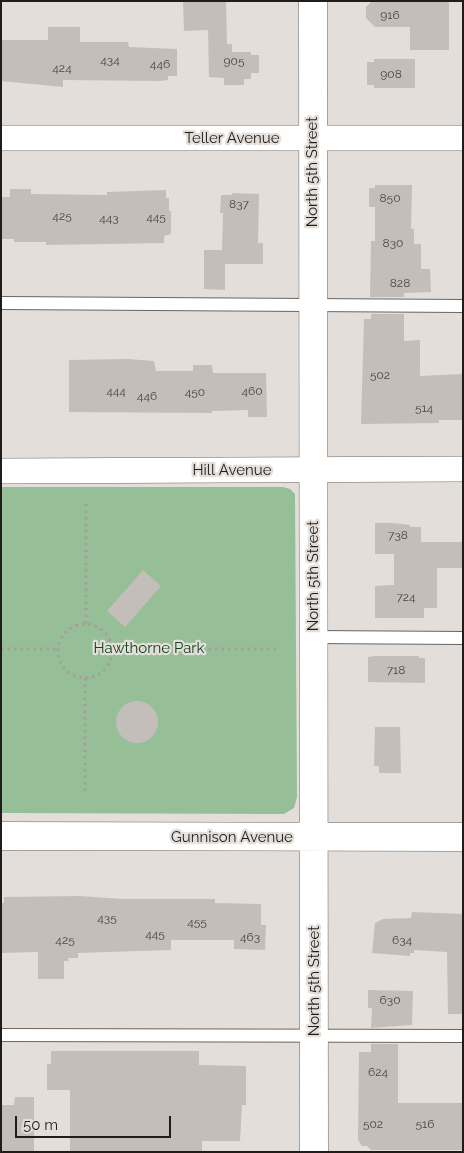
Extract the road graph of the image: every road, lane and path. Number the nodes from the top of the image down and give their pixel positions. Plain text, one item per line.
1 (313, 1) edge
2 (313, 137) junction
3 (1, 138) edge
4 (463, 138) edge
5 (1, 304) edge
6 (312, 305) junction
7 (463, 306) edge
8 (312, 469) junction
9 (463, 469) edge
10 (1, 471) edge
11 (86, 504) dead end
12 (86, 625) junction
13 (313, 637) junction
14 (463, 638) edge
15 (1, 649) edge
16 (58, 649) junction
17 (111, 649) junction
18 (280, 649) dead end
19 (84, 678) junction
20 (84, 793) dead end
21 (1, 836) edge
22 (314, 837) junction
23 (463, 837) edge
24 (1, 1035) edge
25 (314, 1036) junction
26 (463, 1036) edge
27 (314, 1152) edge

1 - 2 street, North 5th Street
2 - 3 street, Teller Avenue
2 - 4 street, Teller Avenue
2 - 6 street, North 5th Street
5 - 6 lane
6 - 7 lane
6 - 8 street, North 5th Street
8 - 9 street, Hill Avenue
8 - 10 street, Hill Avenue
8 - 13 street, North 5th Street
11 - 12 path
12 - 16 path
12 - 17 path
13 - 14 lane
13 - 22 street, North 5th Street
15 - 16 path
16 - 19 path
17 - 18 path
17 - 19 path
19 - 20 path
21 - 22 street, Gunnison Avenue
22 - 23 street, Gunnison Avenue
22 - 25 street, North 5th Street
24 - 25 lane
25 - 26 lane
25 - 27 street, North 5th Street

